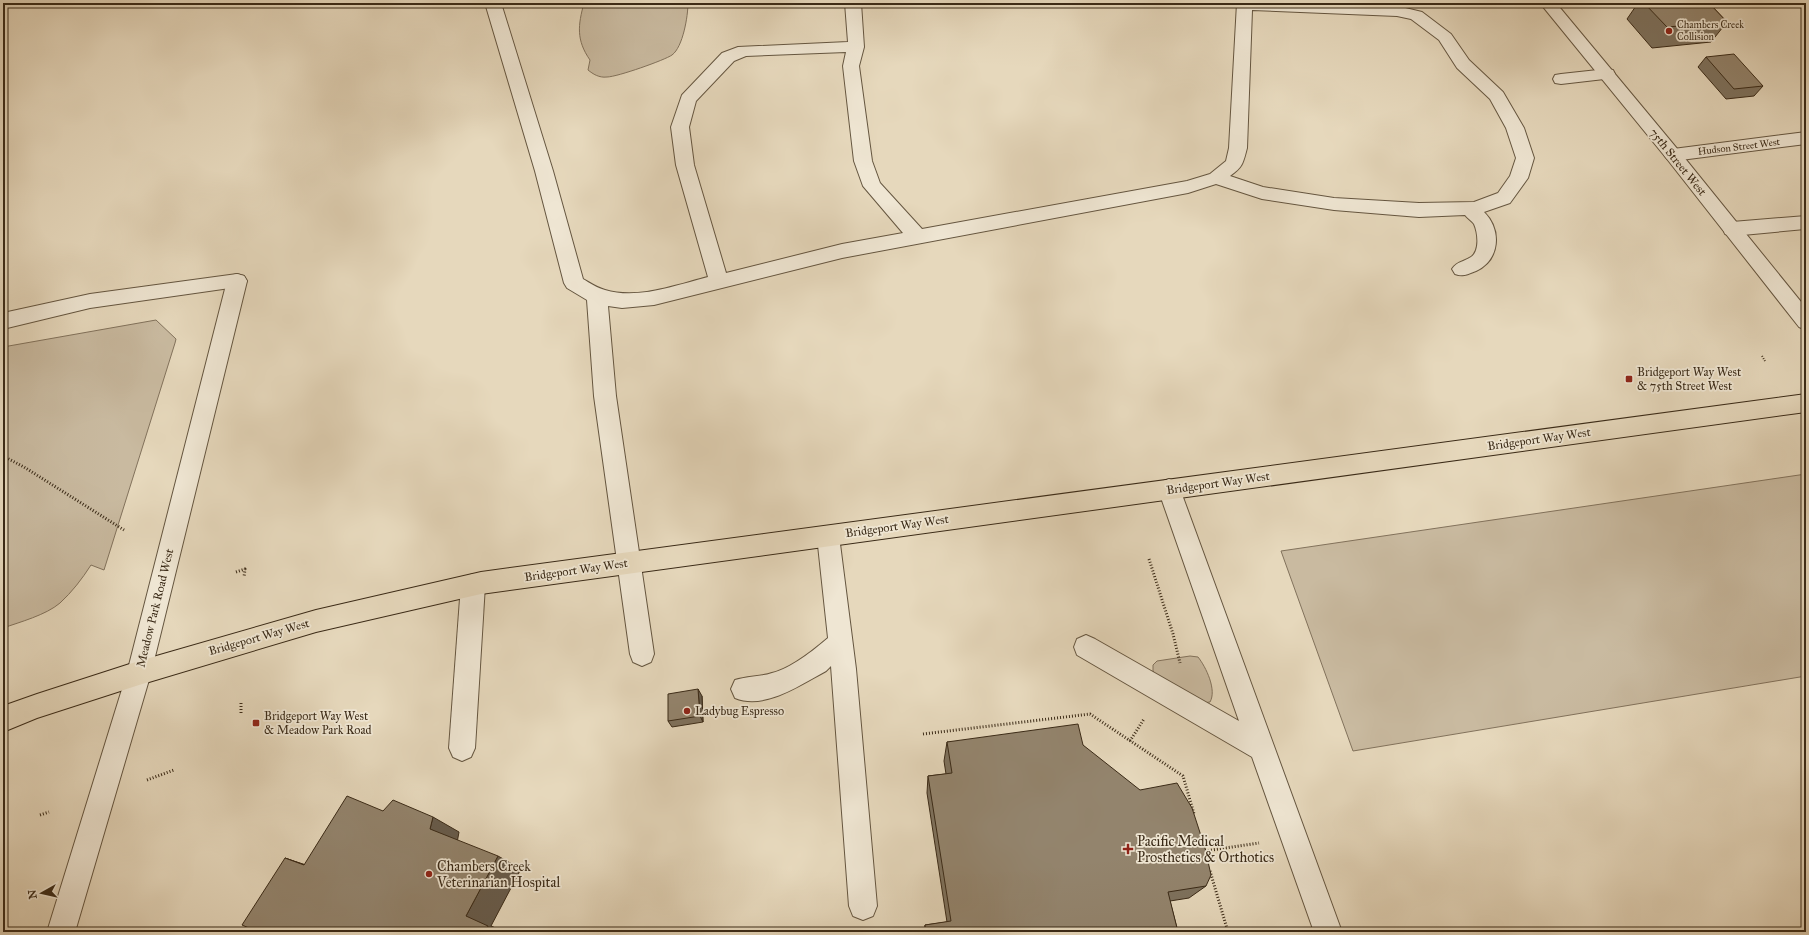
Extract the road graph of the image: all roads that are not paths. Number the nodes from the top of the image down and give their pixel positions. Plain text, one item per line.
1 (493, 3) edge
2 (853, 3) edge
3 (1548, 3) edge
4 (1245, 4) edge
5 (1405, 8) edge
6 (856, 47) junction
7 (1606, 74) junction
8 (1561, 79) dead end
9 (1806, 138) edge
10 (1673, 155) junction
11 (1216, 178) junction
12 (1469, 208) junction
13 (1805, 222) dead end
14 (1732, 229) junction
15 (918, 237) junction
16 (1462, 269) dead end
17 (719, 281) junction
18 (597, 296) junction
19 (3, 321) edge
20 (1806, 322) edge
21 (1806, 403) edge
22 (1169, 489) junction
23 (828, 536) junction
24 (630, 563) junction
25 (473, 585) junction
26 (841, 642) junction
27 (1086, 647) dead end
28 (642, 654) dead end
29 (139, 673) junction
30 (744, 689) dead end
31 (3, 719) edge
32 (462, 748) dead end
33 (1262, 748) junction
34 (863, 906) dead end
35 (61, 932) edge
36 (1328, 932) edge

1 - 18 street
2 - 6 street
3 - 7 street, 75th Street West
4 - 5 street
4 - 11 street
5 - 12 street
6 - 15 street
6 - 17 street
7 - 8 street
7 - 10 street, 75th Street West
9 - 10 street, Hudson Street West
10 - 14 street, 75th Street West
11 - 12 street
11 - 15 street
12 - 16 street
13 - 14 street
14 - 20 street, 75th Street West
15 - 17 street
17 - 18 street
18 - 24 street
19 - 29 street, Meadow Park Road West
21 - 22 main road, Bridgeport Way West
22 - 23 main road, Bridgeport Way West
22 - 33 street
23 - 24 main road, Bridgeport Way West
23 - 26 street
24 - 25 main road, Bridgeport Way West
24 - 28 street
25 - 29 main road, Bridgeport Way West
25 - 32 street
26 - 30 street
26 - 34 street
27 - 33 street
29 - 31 main road, Bridgeport Way West
29 - 35 street, Meadow Park Road West
33 - 36 street

